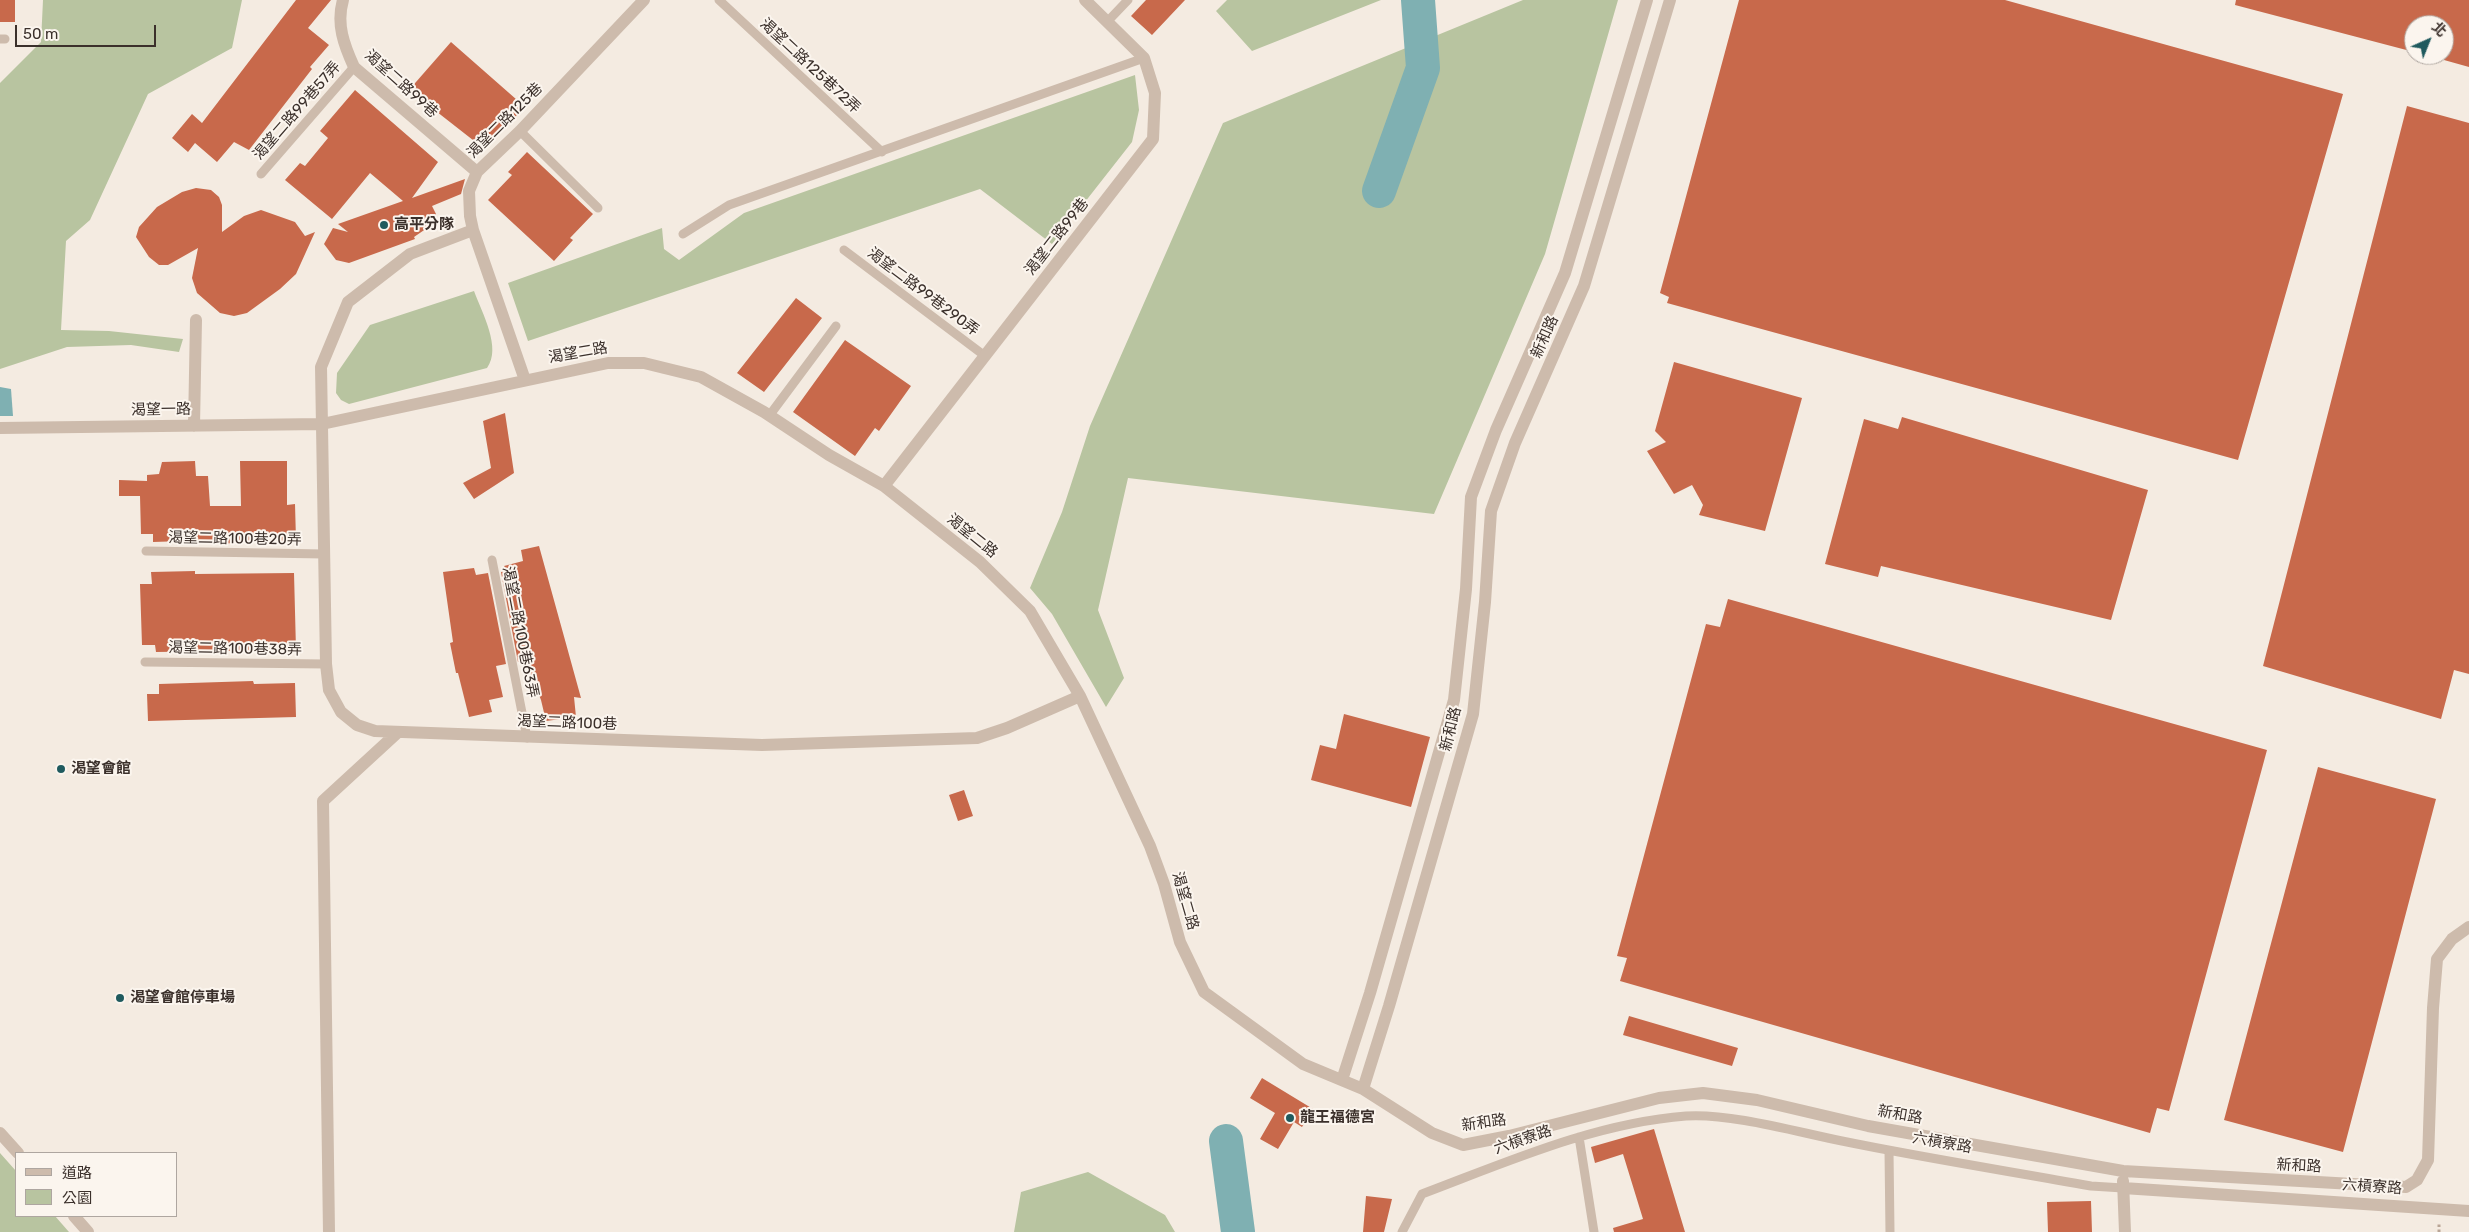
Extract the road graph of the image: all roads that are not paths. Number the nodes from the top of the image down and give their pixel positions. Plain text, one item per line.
1 (343, 0) edge
2 (644, 0) edge
3 (720, 0) edge
4 (1085, 0) edge
5 (1128, 0) edge
6 (1647, 0) edge
7 (1670, 0) edge
8 (1107, 22) junction
9 (1144, 58) junction
10 (354, 67) junction
11 (520, 131) junction
12 (882, 152) junction
13 (477, 172) junction
14 (262, 174) dead end
15 (598, 208) dead end
16 (473, 230) junction
17 (683, 234) dead end
18 (844, 250) dead end
19 (196, 320) dead end
20 (836, 326) dead end
21 (985, 356) junction
22 (525, 380) junction
23 (770, 416) junction
24 (322, 424) junction
25 (194, 426) junction
26 (0, 428) edge
27 (884, 486) junction
28 (146, 551) dead end
29 (324, 554) junction
30 (492, 560) dead end
31 (145, 662) dead end
32 (326, 664) junction
33 (1080, 696) junction
34 (397, 733) junction
35 (527, 738) junction
36 (2469, 927) edge
37 (1342, 1080) junction
38 (1363, 1089) junction
39 (0, 1133) edge
40 (1579, 1138) junction
41 (1889, 1150) junction
42 (17, 1152) edge
43 (2122, 1171) junction
44 (2123, 1188) junction
45 (2469, 1211) edge
46 (75, 1217) edge
47 (88, 1232) edge
48 (328, 1232) edge
49 (1402, 1232) edge
50 (1594, 1232) edge
51 (1890, 1232) edge
52 (2125, 1232) edge

1 - 10 street, 渴望二路99巷
2 - 11 street, 渴望二路125巷
3 - 12 lane, 渴望二路125巷72弄
4 - 8 street, 渴望二路99巷
5 - 8 lane
6 - 37 street, 新和路
7 - 38 street, 新和路
8 - 9 street, 渴望二路99巷
9 - 12 lane
9 - 21 street, 渴望二路99巷
10 - 13 street, 渴望二路99巷
10 - 14 lane, 渴望二路99巷57弄
11 - 13 street, 渴望二路125巷
11 - 15 lane
12 - 17 lane
13 - 16 street, 渴望二路125巷
16 - 22 street, 渴望二路125巷
16 - 24 street, 渴望二路100巷
18 - 21 lane, 渴望二路99巷290弄
19 - 25 street
20 - 23 lane
21 - 27 street, 渴望二路99巷
22 - 23 street, 渴望二路
22 - 24 street, 渴望二路
23 - 27 street, 渴望二路
24 - 25 street, 渴望一路
24 - 29 street, 渴望二路100巷
25 - 26 street, 渴望一路
27 - 33 street, 渴望二路
28 - 29 lane, 渴望二路100巷20弄
29 - 32 street, 渴望二路100巷
30 - 35 lane, 渴望二路100巷63弄
31 - 32 lane, 渴望二路100巷38弄
32 - 34 street, 渴望二路100巷
33 - 35 street, 渴望二路100巷
33 - 37 street, 渴望二路
34 - 35 street, 渴望二路100巷
34 - 48 street
36 - 43 street, 新和路
37 - 38 street, 渴望二路
38 - 43 street, 新和路
39 - 42 street
40 - 41 lane, 六槓寮路
40 - 49 lane, 六槓寮路
40 - 50 lane
41 - 44 lane, 六槓寮路
41 - 51 lane
43 - 44 street
44 - 45 street, 六槓寮路
44 - 52 street
46 - 47 street

